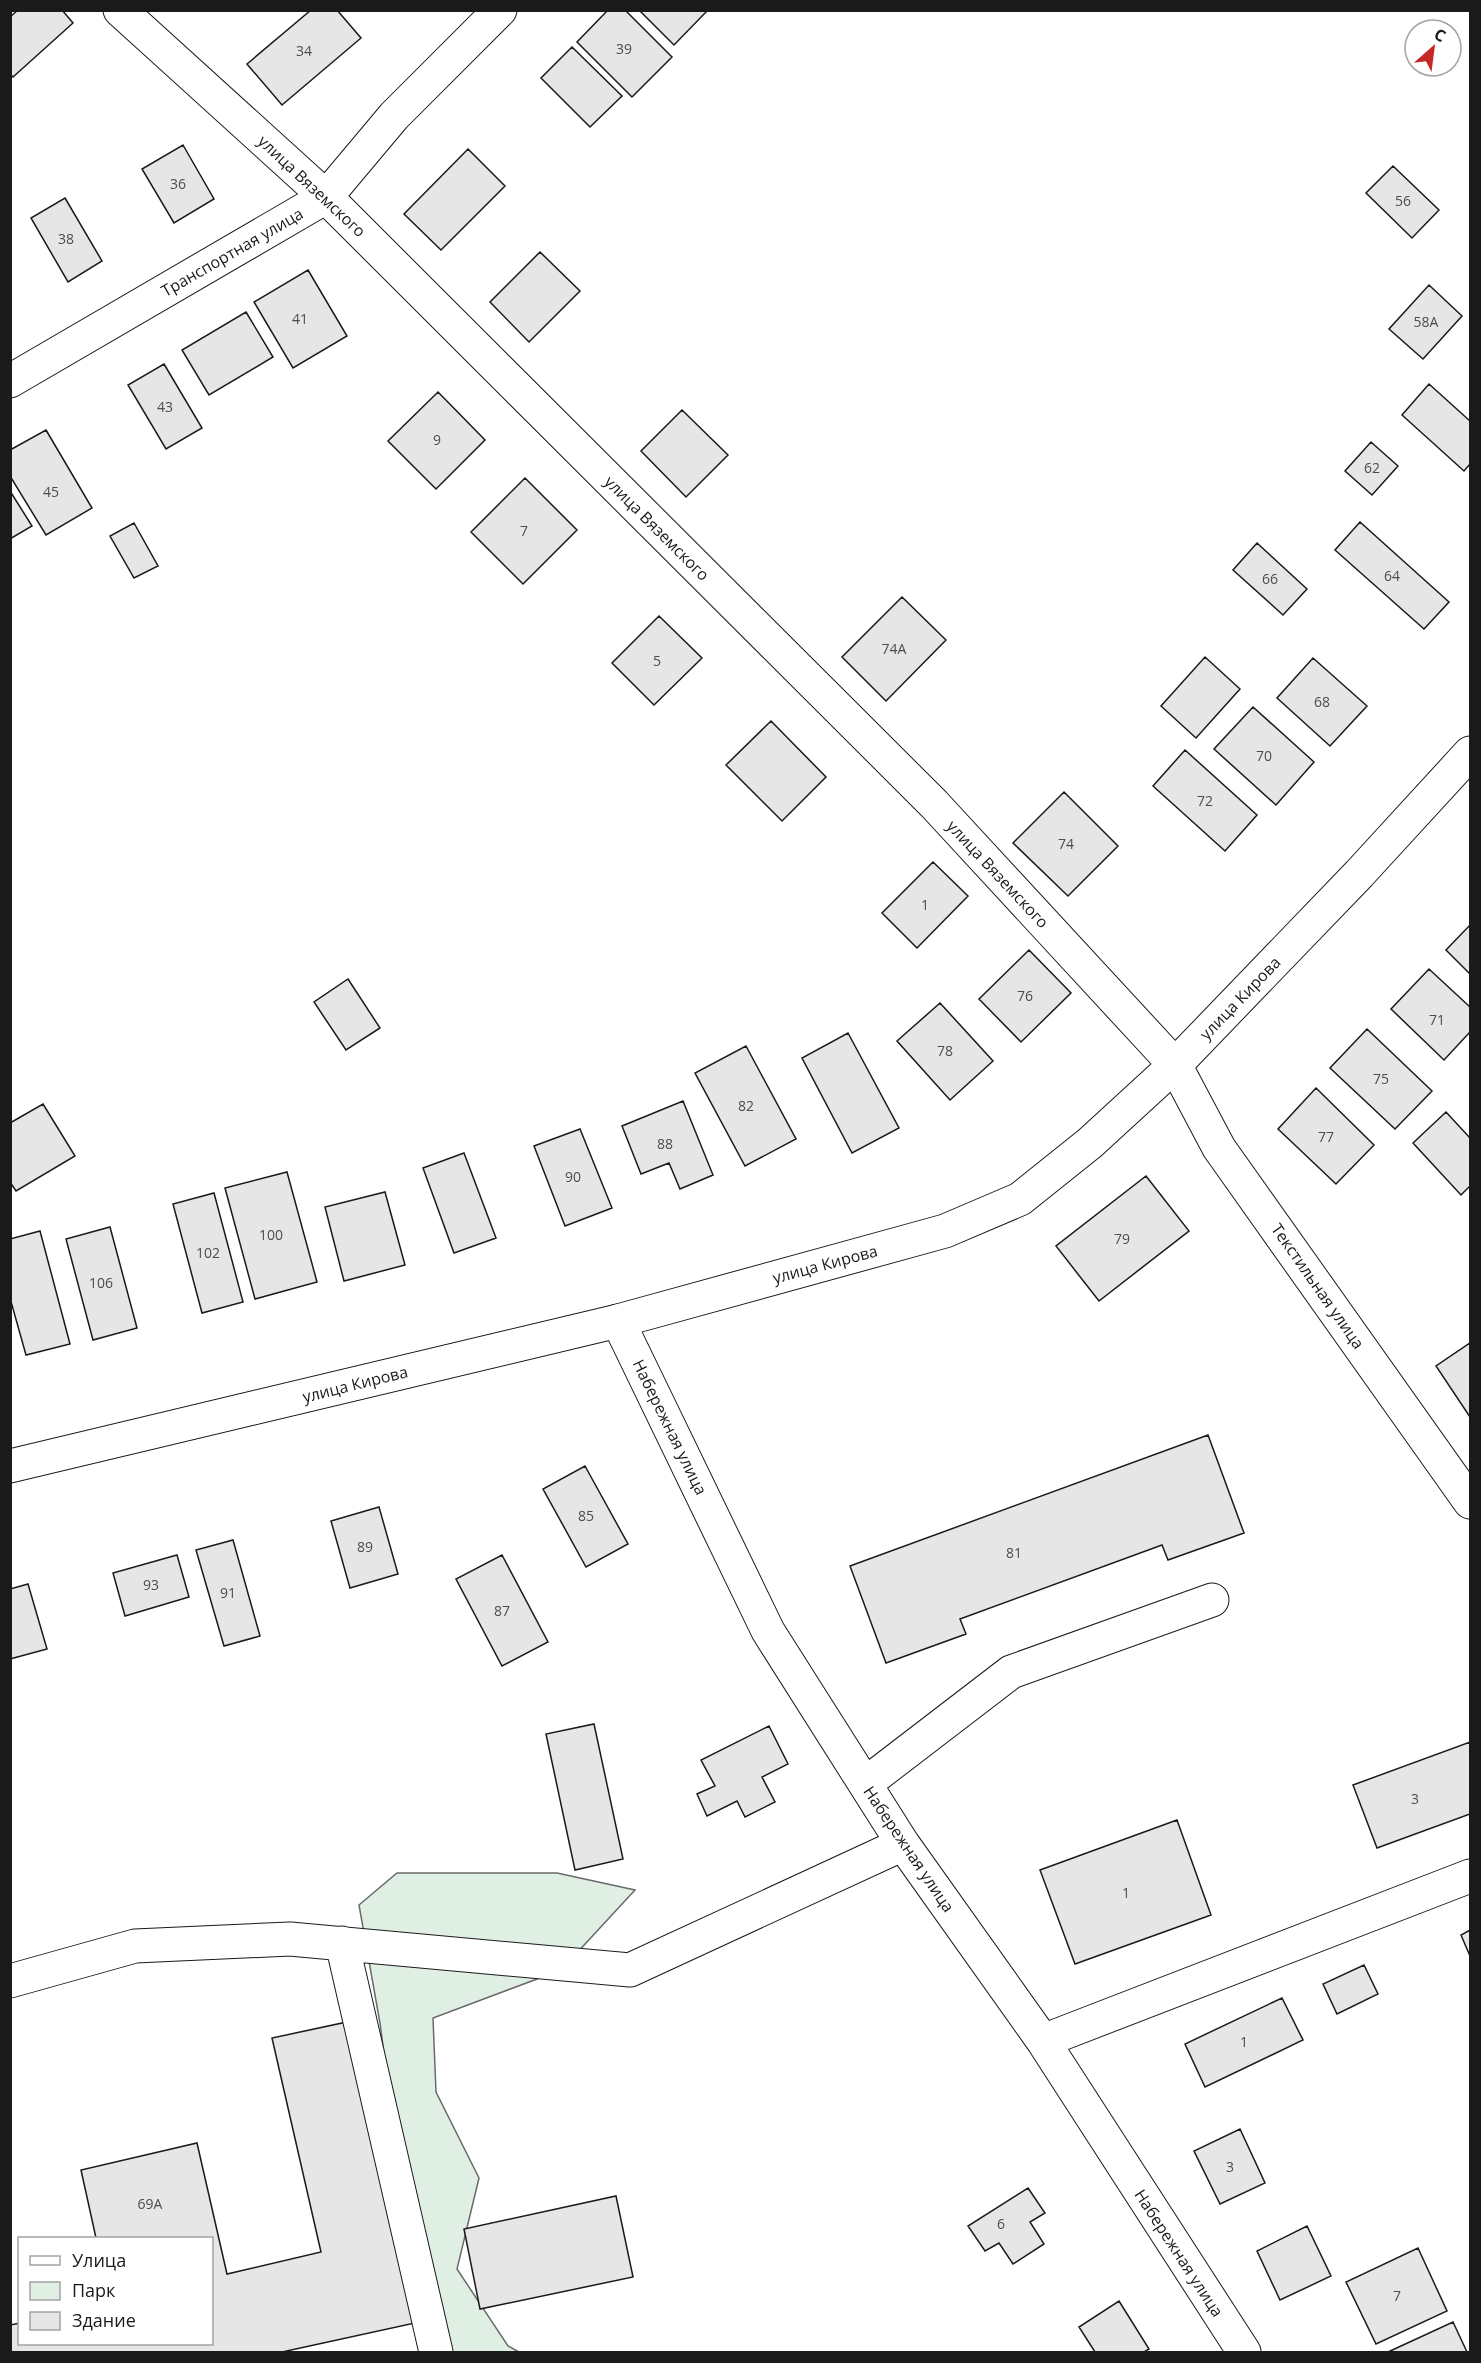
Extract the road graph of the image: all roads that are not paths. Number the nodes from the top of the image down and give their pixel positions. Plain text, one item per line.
1 (120, 10) edge
2 (500, 10) edge
3 (326, 197) junction
4 (10, 381) edge
5 (1470, 753) edge
6 (1175, 1065) junction
7 (618, 1321) junction
8 (10, 1467) edge
9 (1470, 1502) edge
10 (1212, 1599) dead end
11 (865, 1784) junction
12 (903, 1844) junction
13 (1470, 1876) edge
14 (342, 1943) junction
15 (10, 1981) edge
16 (1042, 2041) junction
17 (436, 2352) edge
18 (1244, 2352) edge

1 - 3 street, улица Вяземского
2 - 3 street, Транспортная улица
3 - 4 street, Транспортная улица
3 - 6 street, улица Вяземского
5 - 6 street, улица Кирова
6 - 7 street, улица Кирова
6 - 9 street, Текстильная улица
7 - 8 street, улица Кирова
7 - 11 street, Набережная улица
10 - 11 street
11 - 12 street, Набережная улица
12 - 14 street
12 - 16 street, Набережная улица
13 - 16 street
14 - 15 street
14 - 17 street
16 - 18 street, Набережная улица

